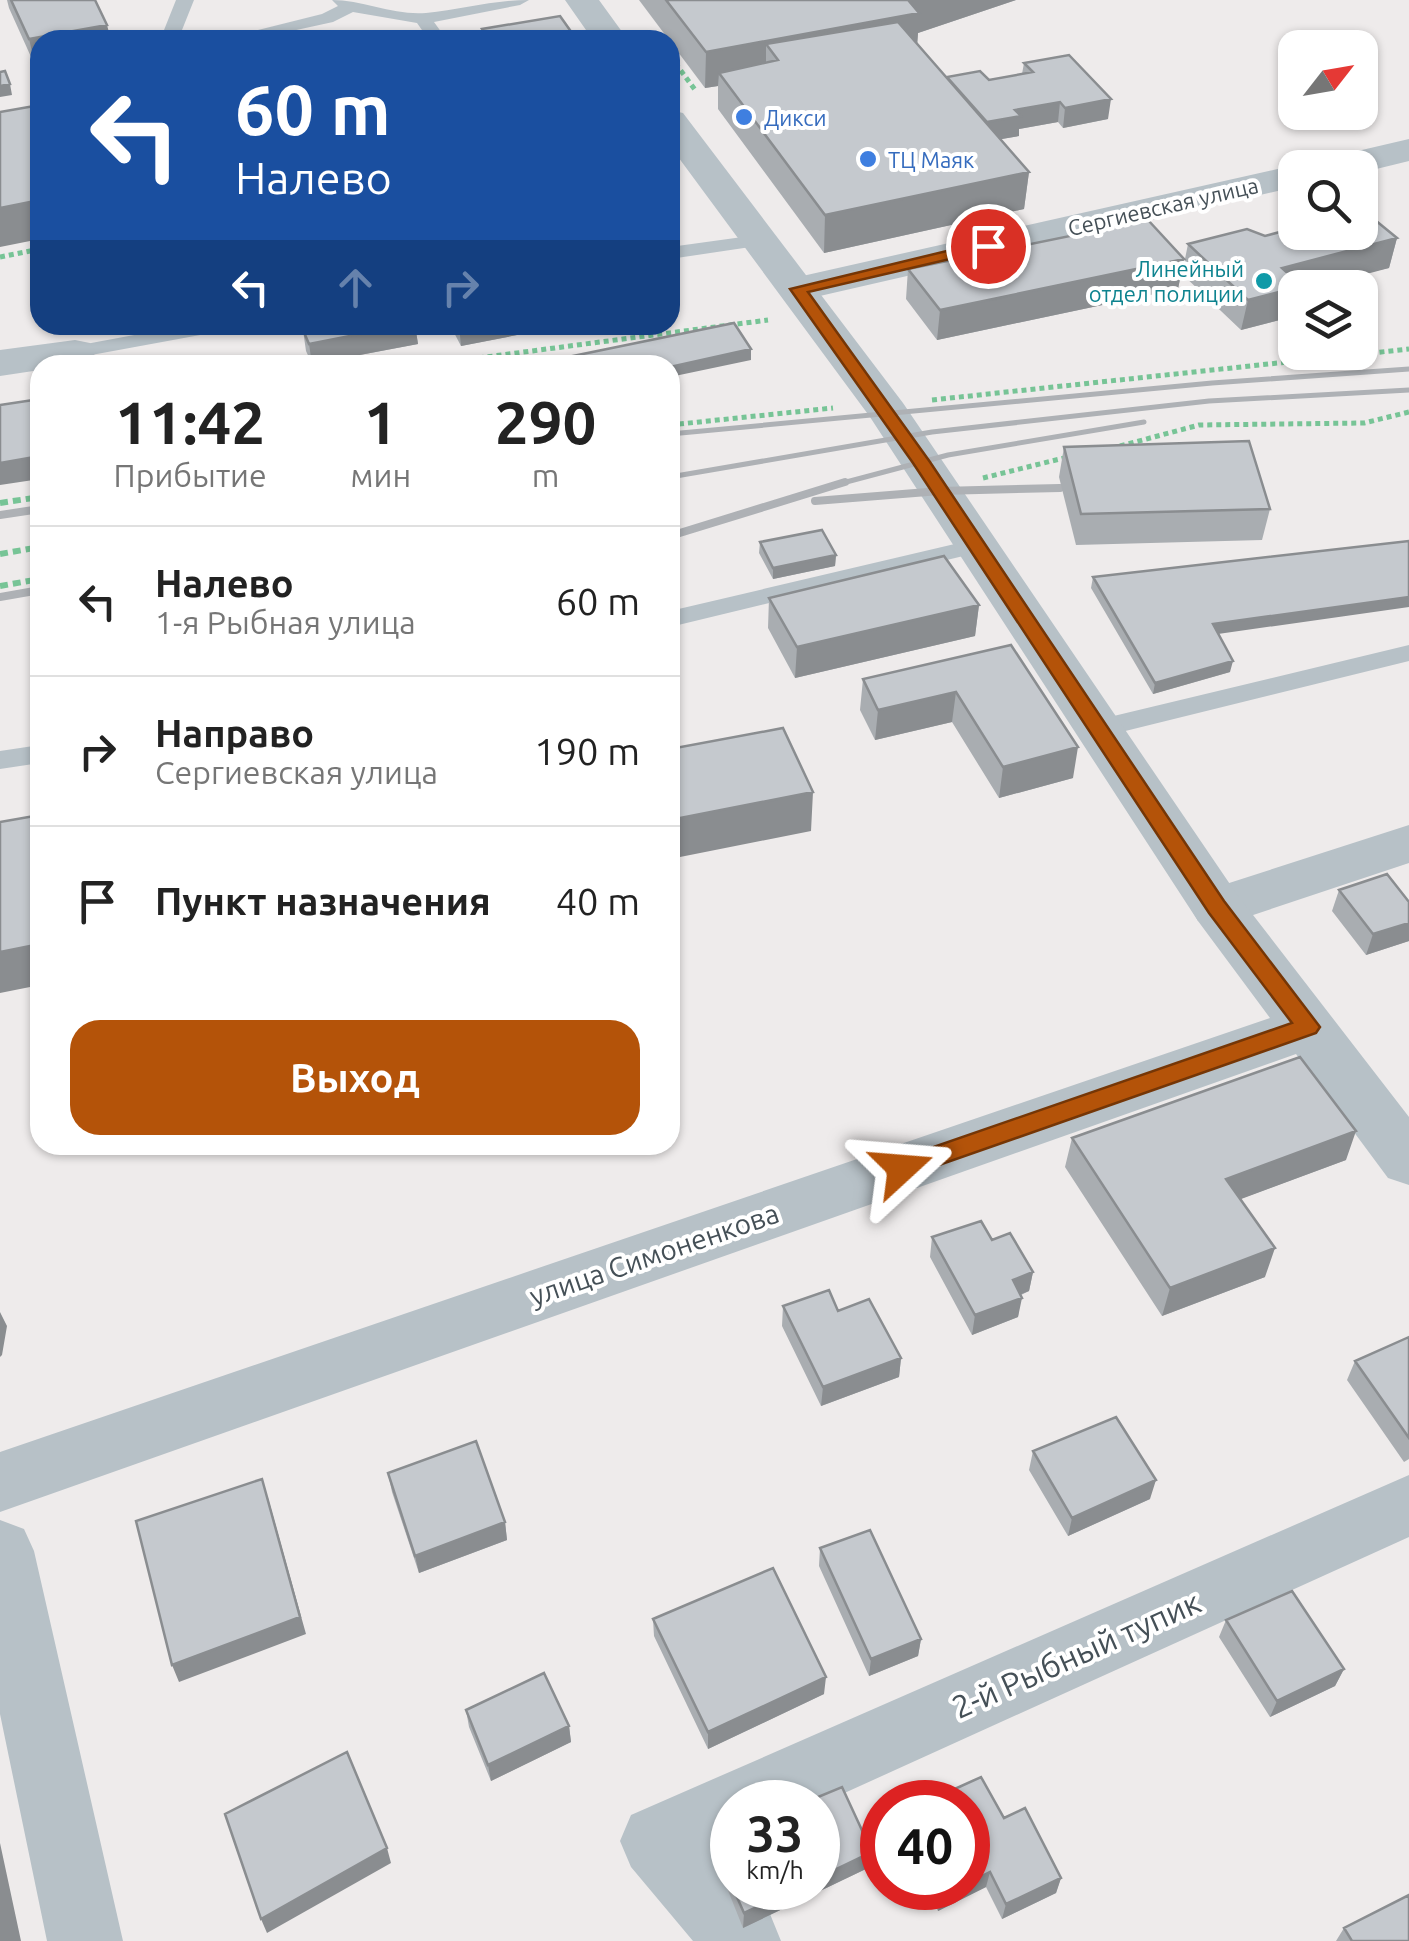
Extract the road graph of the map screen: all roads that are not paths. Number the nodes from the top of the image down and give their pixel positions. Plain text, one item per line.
1 (185, 0) edge
2 (520, 0) edge
3 (582, 0) edge
4 (346, 3) edge
5 (423, 18) junction
6 (173, 30) edge
7 (273, 30) edge
8 (431, 30) edge
9 (604, 30) edge
10 (680, 135) edge
11 (1409, 150) edge
12 (1378, 157) edge
13 (1278, 180) edge
14 (757, 240) junction
15 (680, 252) edge
16 (788, 304) junction
17 (120, 335) edge
18 (89, 338) edge
19 (0, 363) edge
20 (976, 546) junction
21 (680, 617) edge
22 (1409, 653) edge
23 (1098, 729) junction
24 (30, 756) edge
25 (0, 760) edge
26 (1409, 844) edge
27 (1216, 907) junction
28 (1308, 1027) junction
29 (1409, 1161) edge
30 (0, 1482) edge
31 (1409, 1504) edge
32 (0, 1551) edge
33 (791, 1780) edge
34 (710, 1817) edge
35 (710, 1902) edge
36 (717, 1910) edge
37 (85, 1941) edge
38 (743, 1941) edge

1 - 6 lane
2 - 5 lane
3 - 9 street
4 - 5 lane
4 - 7 lane
5 - 8 lane
10 - 14 street
11 - 12 street
13 - 16 street, Сергиевская улица
14 - 15 lane
14 - 16 street
16 - 20 street
17 - 18 lane
18 - 19 street
20 - 21 lane
20 - 23 street
22 - 23 lane
23 - 27 street
24 - 25 lane
26 - 27 street
27 - 28 street
28 - 29 street
28 - 30 street, улица Симоненкова
31 - 33 street, 2-й Рыбный тупик
32 - 37 street
34 - 35 street
36 - 38 street

